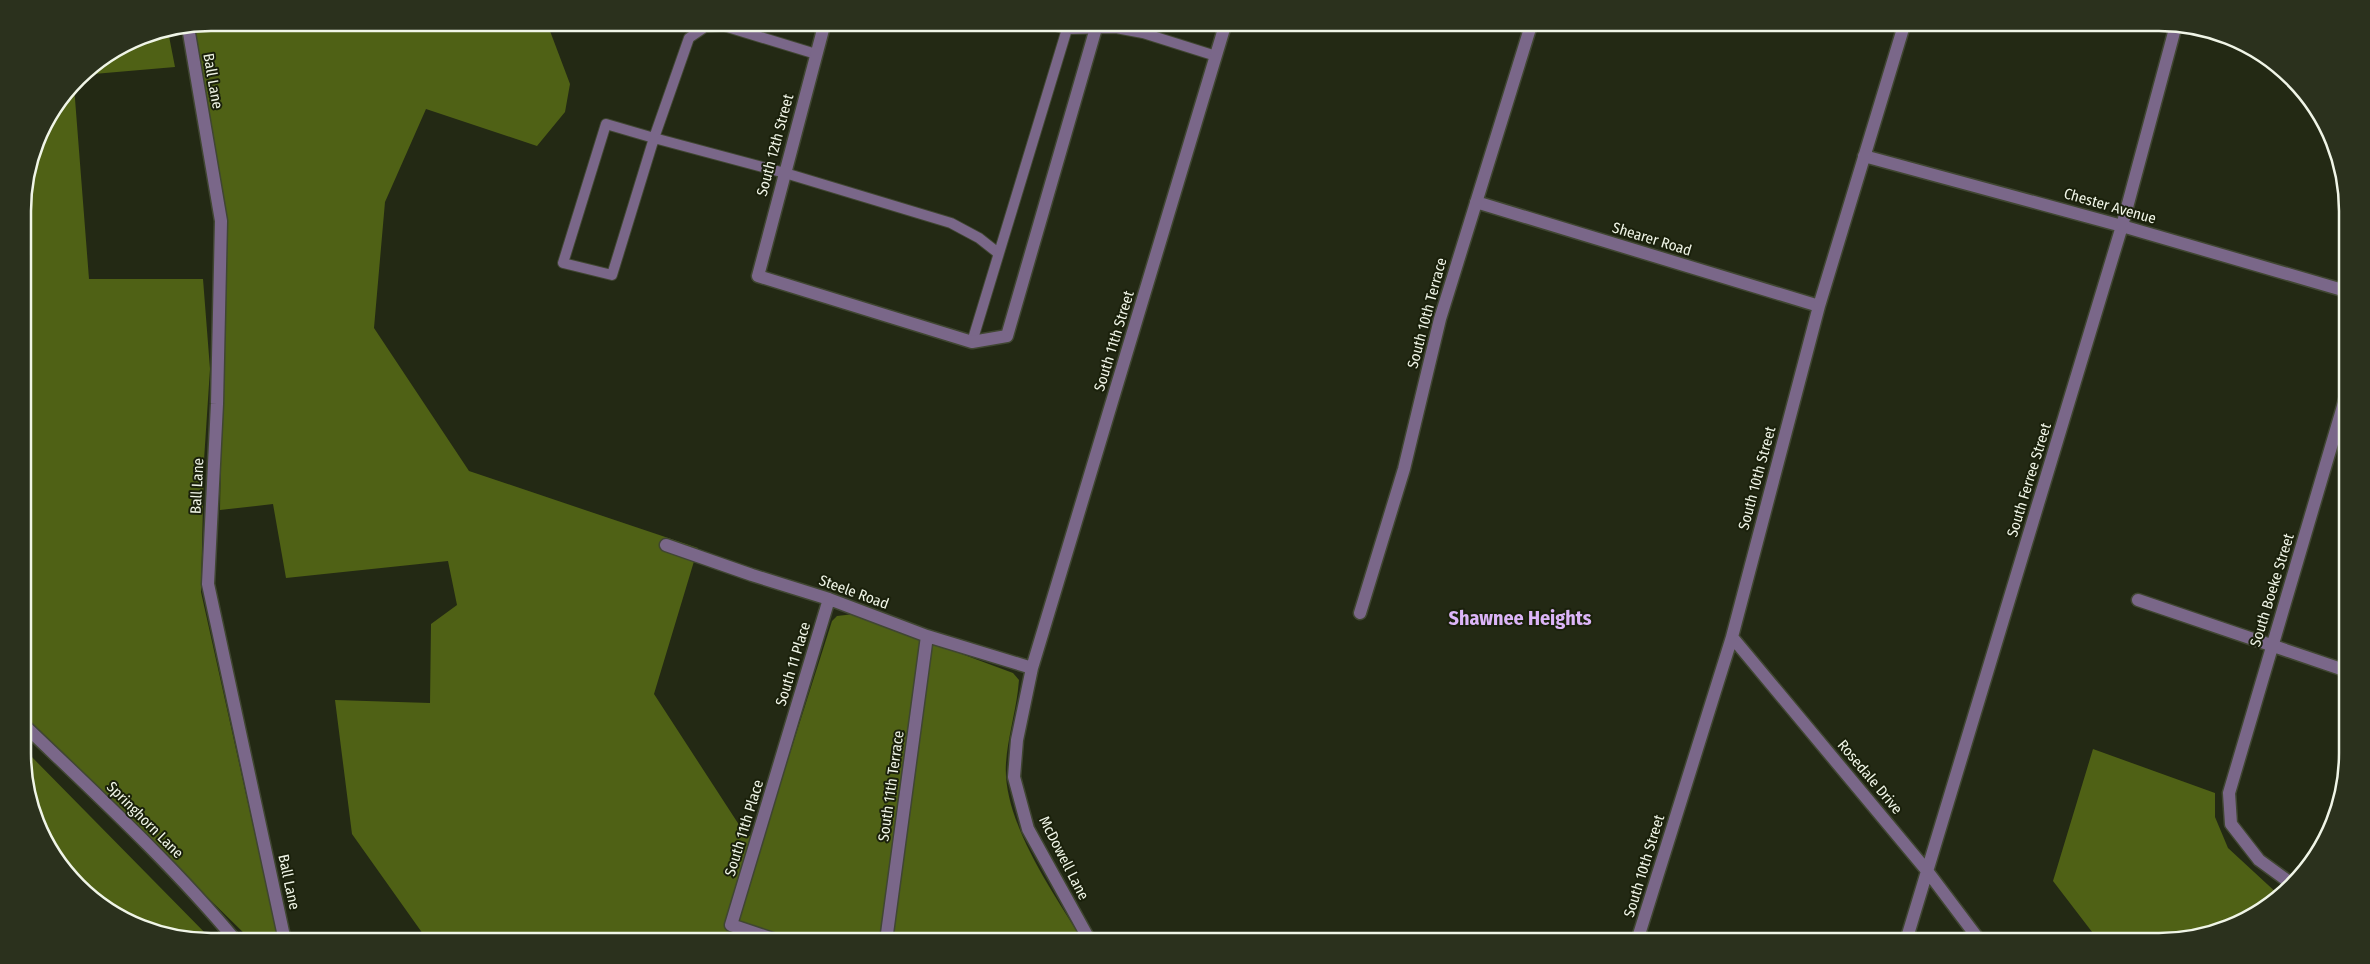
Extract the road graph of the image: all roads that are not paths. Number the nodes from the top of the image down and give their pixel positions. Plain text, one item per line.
1 (700, 31) edge
2 (739, 31) edge
3 (749, 31) edge
4 (822, 31) edge
5 (1064, 31) edge
6 (1095, 31) edge
7 (1132, 31) edge
8 (1223, 31) edge
9 (1529, 31) edge
10 (1902, 31) edge
11 (2174, 32) edge
12 (189, 33) edge
13 (697, 33) joint
14 (748, 34) junction
15 (816, 54) junction
16 (1216, 56) junction
17 (654, 138) junction
18 (1864, 156) junction
19 (785, 173) junction
20 (1476, 202) junction
21 (2122, 226) junction
22 (998, 253) junction
23 (2339, 289) edge
24 (1819, 306) junction
25 (972, 342) junction
26 (2339, 420) edge
27 (666, 545) dead end
28 (829, 599) junction
29 (2138, 600) dead end
30 (1360, 613) dead end
31 (927, 636) junction
32 (1732, 637) junction
33 (2272, 646) junction
34 (1032, 668) junction
35 (2339, 668) edge
36 (31, 732) edge
37 (787, 739) joint
38 (1928, 872) junction
39 (2286, 880) edge
40 (229, 933) edge
41 (283, 933) edge
42 (755, 933) edge
43 (887, 933) edge
44 (1086, 933) edge
45 (1640, 933) edge
46 (1909, 933) edge
47 (1974, 933) edge

1 - 13 lane
2 - 14 lane
3 - 14 lane
4 - 15 street, South 12th Street
5 - 22 lane
6 - 25 street
7 - 16 lane
8 - 16 street, South 11th Street
9 - 20 street, South 10th Terrace
10 - 18 street, South 10th Street
11 - 21 street, South Ferree Street
12 - 41 street, Ball Lane
13 - 17 lane
14 - 15 lane
15 - 19 street, South 12th Street
16 - 34 street, South 11th Street
17 - 17 lane
17 - 19 lane
18 - 21 street, Chester Avenue
18 - 24 street, South 10th Street
19 - 22 lane
19 - 25 street, South 12th Street
20 - 24 street, Shearer Road
20 - 30 street, South 10th Terrace
21 - 23 street, Chester Avenue
21 - 38 street, South Ferree Street
22 - 25 lane
24 - 32 street, South 10th Street
26 - 33 street, South Boeke Street
27 - 28 street, Steele Road
28 - 31 street, Steele Road
28 - 37 street, South 11 Place
29 - 33 street
31 - 34 street, Steele Road
31 - 43 street, South 11th Terrace
32 - 38 street, Rosedale Drive
32 - 45 street, South 10th Street
33 - 35 street
33 - 39 street, South Boeke Street
34 - 44 street, McDowell Lane
36 - 40 street, Springhorn Lane
37 - 42 street, South 11th Place
38 - 46 street, South Ferree Street
38 - 47 street, Rosedale Drive

